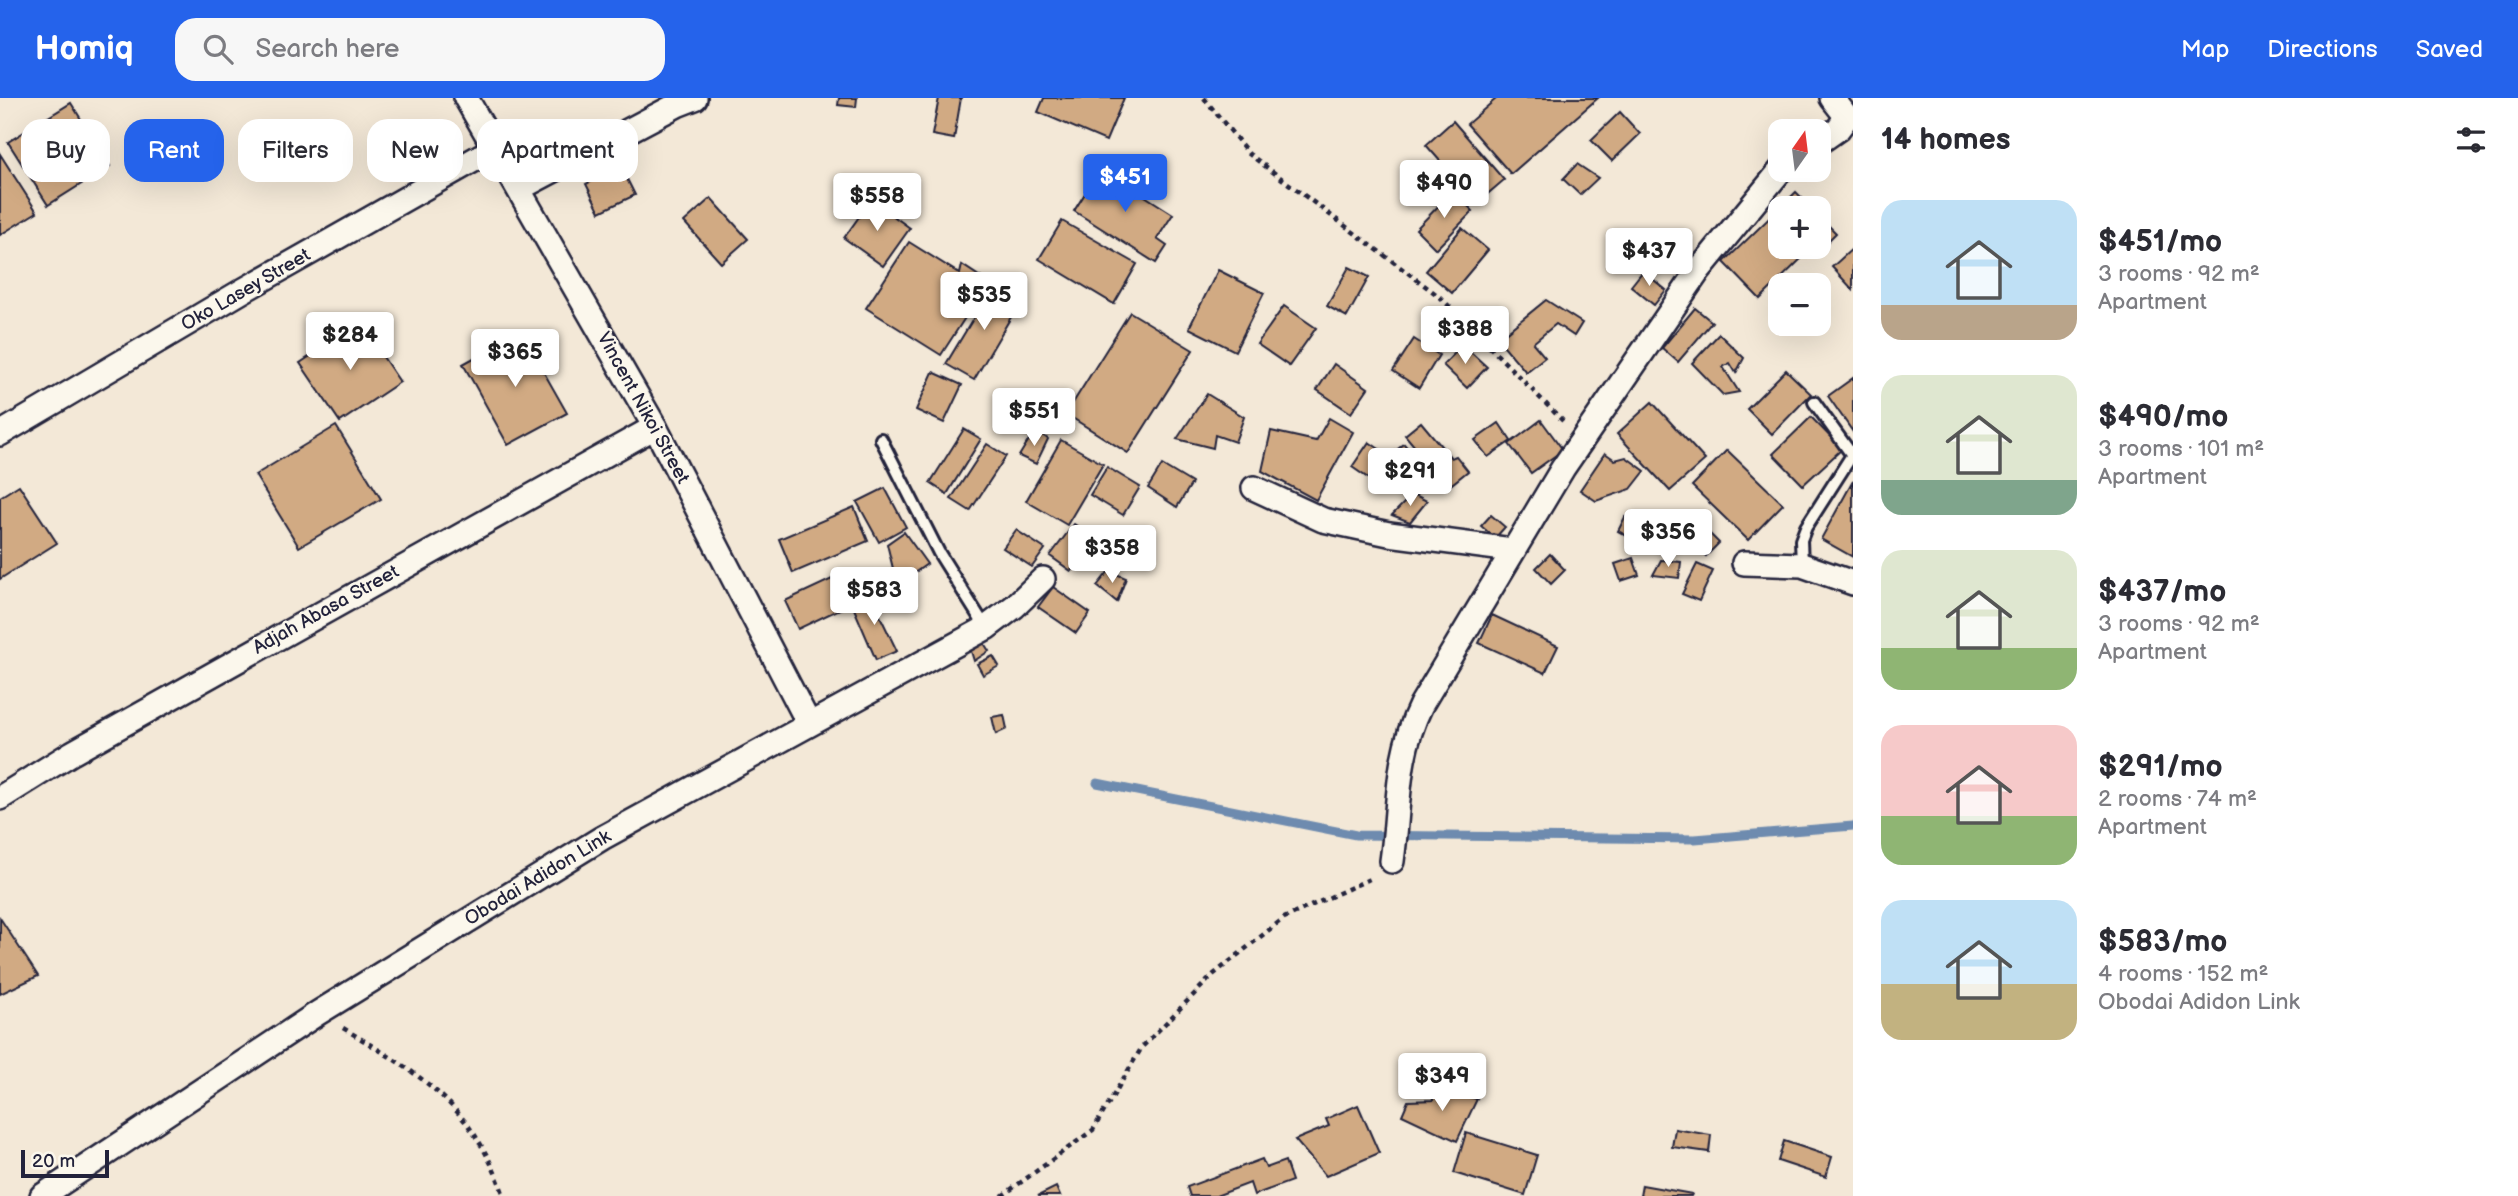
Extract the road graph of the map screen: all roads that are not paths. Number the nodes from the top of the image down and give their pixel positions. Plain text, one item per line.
1 (466, 98) edge
2 (695, 98) edge
3 (1832, 98) edge
4 (478, 119) edge
5 (1831, 134) edge
6 (477, 158) edge
7 (516, 182) edge
8 (1771, 182) edge
9 (520, 188) junction
10 (1814, 402) dead end
11 (655, 427) junction
12 (0, 434) edge
13 (881, 439) dead end
14 (1254, 488) dead end
15 (1512, 550) junction
16 (1744, 563) dead end
17 (1801, 565) junction
18 (1043, 579) dead end
19 (1853, 583) edge
20 (986, 628) junction
21 (809, 724) junction
22 (0, 798) edge
23 (1393, 854) road end
24 (42, 1196) edge

1 - 4 street, Vincent Nikoi Street
2 - 9 street
3 - 5 street
6 - 12 street, Oko Lasey Street
7 - 9 street, Vincent Nikoi Street
8 - 15 street
9 - 11 street, Vincent Nikoi Street
10 - 17 lane
11 - 21 street, Vincent Nikoi Street
11 - 22 street, Adjah Abasa Street
13 - 20 lane
14 - 15 street
15 - 23 street
16 - 17 street
17 - 19 street
18 - 20 street, Obodai Adidon Link
20 - 21 street, Obodai Adidon Link
21 - 24 street, Obodai Adidon Link

